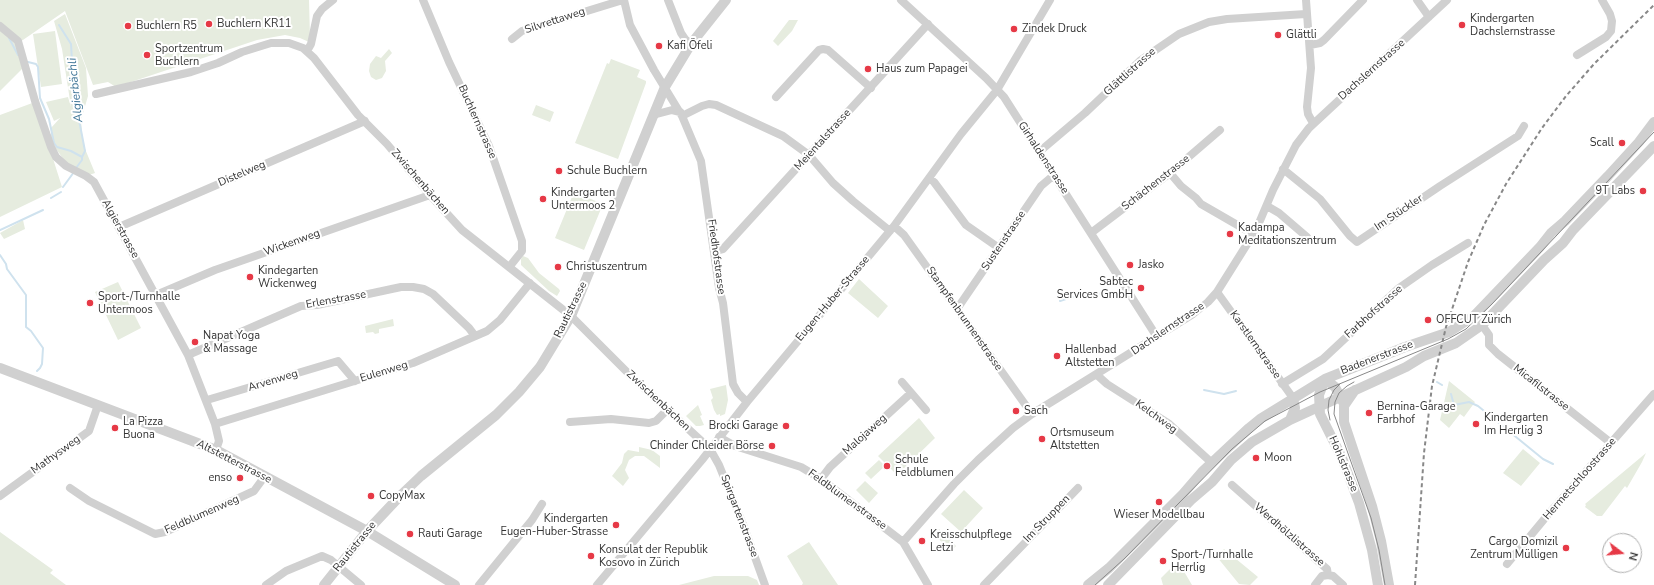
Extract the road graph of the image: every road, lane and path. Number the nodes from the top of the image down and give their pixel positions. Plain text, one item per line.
1 (333, 0) edge
2 (423, 0) edge
3 (624, 0) edge
4 (668, 0) edge
5 (726, 0) edge
6 (901, 0) edge
7 (1050, 0) edge
8 (1306, 0) edge
9 (1363, 0) edge
10 (1417, 0) edge
11 (1448, 0) edge
12 (1602, 0) edge
13 (1306, 14) junction
14 (1429, 17) junction
15 (928, 24) junction
16 (0, 26) edge
17 (512, 39) dead end
18 (691, 44) junction
19 (1310, 45) junction
20 (307, 51) junction
21 (1577, 55) dead end
22 (665, 87) junction
23 (871, 88) junction
24 (996, 90) junction
25 (96, 94) dead end
26 (776, 97) dead end
27 (681, 114) junction
28 (653, 115) junction
29 (365, 121) junction
30 (1654, 122) edge
31 (1313, 123) junction
32 (1524, 126) dead end
33 (1220, 130) dead end
34 (1654, 146) edge
35 (1039, 152) junction
36 (809, 155) junction
37 (1283, 169) junction
38 (1170, 173) junction
39 (1054, 175) junction
40 (929, 178) junction
41 (430, 195) junction
42 (1267, 206) junction
43 (119, 227) junction
44 (892, 228) junction
45 (1091, 233) junction
46 (1253, 234) junction
47 (1307, 237) dead end
48 (1468, 243) dead end
49 (999, 248) junction
50 (715, 251) junction
51 (510, 266) junction
52 (530, 283) junction
53 (1217, 292) junction
54 (156, 295) junction
55 (957, 309) junction
56 (571, 316) junction
57 (1482, 325) junction
58 (475, 336) junction
59 (1157, 338) junction
60 (188, 355) junction
61 (0, 368) edge
62 (1096, 375) junction
63 (1325, 379) junction
64 (355, 381) junction
65 (902, 382) dead end
66 (1282, 384) junction
67 (1355, 390) junction
68 (911, 393) junction
69 (1654, 394) edge
70 (1341, 396) junction
71 (1292, 398) junction
72 (207, 400) junction
73 (747, 402) junction
74 (98, 405) junction
75 (1344, 406) junction
76 (1318, 407) junction
77 (667, 410) junction
78 (926, 410) dead end
79 (1032, 414) junction
80 (1290, 420) junction
81 (570, 422) dead end
82 (215, 424) junction
83 (718, 437) junction
84 (1611, 444) junction
85 (710, 449) junction
86 (216, 450) junction
87 (1212, 463) junction
88 (264, 476) junction
89 (821, 479) junction
90 (1232, 486) dead end
91 (70, 488) dead end
92 (1078, 488) dead end
93 (0, 496) edge
94 (542, 504) dead end
95 (367, 531) junction
96 (903, 542) junction
97 (1508, 564) dead end
98 (339, 567) junction
99 (1328, 574) junction
100 (266, 585) edge
101 (324, 585) edge
102 (361, 585) edge
103 (455, 585) edge
104 (479, 585) edge
105 (597, 585) edge
106 (764, 585) edge
107 (928, 585) edge
108 (984, 585) edge
109 (1088, 585) edge
110 (1108, 585) edge
111 (1315, 585) edge
112 (1343, 585) edge
113 (1378, 585) edge
114 (1389, 585) edge

1 - 20 street
2 - 51 street, Buchlernstrasse
3 - 17 street, Silvrettaweg
3 - 22 street, Friedhofstrasse
4 - 18 street
5 - 18 street, Rautistrasse
6 - 15 street, Girhaldenstrasse
7 - 24 street, Eugen-Huber-Strasse
8 - 13 street
9 - 19 street
10 - 14 street
11 - 14 street, Dachslernstrasse
12 - 21 street
13 - 19 street
13 - 35 street, Glättlistrasse
14 - 31 street, Dachslernstrasse
15 - 23 street, Meientalstrasse
15 - 24 street, Girhaldenstrasse
16 - 43 street, Algierstrasse
18 - 22 street, Rautistrasse
19 - 31 street
20 - 25 street
20 - 29 street, Zwischenbächen
22 - 27 street, Friedhofstrasse
22 - 28 street, Rautistrasse
23 - 26 street
23 - 36 street, Meientalstrasse
24 - 35 street, Girhaldenstrasse
24 - 40 street, Eugen-Huber-Strasse
27 - 28 street
27 - 36 street, Stampfenbrunnenstrasse
27 - 50 street, Friedhofstrasse
28 - 56 street, Rautistrasse
29 - 41 street, Zwischenbächen
29 - 43 street, Distelweg
30 - 63 street, Badenerstrasse
31 - 37 street, Dachslernstrasse
32 - 37 street, Im Stückler
33 - 38 street, Schächenstrasse
34 - 57 street, Badenerstrasse
35 - 39 street, Girhaldenstrasse
36 - 44 street, Stampfenbrunnenstrasse
36 - 50 street, Meientalstrasse
37 - 42 street, Dachslernstrasse
38 - 45 street, Schächenstrasse
38 - 46 street
39 - 45 street, Girhaldenstrasse
39 - 49 street, Sustenstrasse
40 - 44 street, Eugen-Huber-Strasse
40 - 49 street
41 - 51 street, Zwischenbächen
41 - 54 street, Wickenweg
42 - 46 street, Dachslernstrasse
42 - 47 street
43 - 54 street, Algierstrasse
44 - 55 street, Stampfenbrunnenstrasse
44 - 73 street, Eugen-Huber-Strasse
45 - 59 street, Girhaldenstrasse
46 - 53 street, Dachslernstrasse
48 - 66 street, Farbhofstrasse
49 - 55 street, Sustenstrasse
50 - 73 street, Friedhofstrasse
51 - 52 street, Zwischenbächen
52 - 56 street, Zwischenbächen
52 - 58 street, Eulenweg
53 - 59 street, Dachslernstrasse
53 - 66 street, Karstlernstrasse
54 - 60 street, Algierstrasse
55 - 79 street, Stampfenbrunnenstrasse
56 - 77 street, Zwischenbächen
56 - 95 street, Rautistrasse
57 - 67 street, Badenerstrasse
57 - 84 street, Micafilstrasse
58 - 60 street, Erlenstrasse
58 - 64 street, Eulenweg
59 - 62 street, Dachslernstrasse
60 - 72 street, Algierstrasse
61 - 74 street, Altstetterstrasse
62 - 79 street, Dachslernstrasse
62 - 87 street, Kelchweg
63 - 70 street, Hohlstrasse
63 - 71 street, Badenerstrasse
63 - 76 street
64 - 72 street, Arvenweg
64 - 82 street, Eulenweg
65 - 68 street
66 - 71 street, Karstlernstrasse
67 - 70 street, Badenerstrasse
67 - 75 street
68 - 78 street
68 - 89 street, Malojaweg
69 - 84 street, Hermetschloostrasse
70 - 75 street, Hohlstrasse
70 - 76 street, Badenerstrasse
71 - 80 street
71 - 87 street, Badenerstrasse
72 - 82 street, Algierstrasse
73 - 83 street, Eugen-Huber-Strasse
74 - 86 street, Altstetterstrasse
74 - 93 street, Mathysweg
75 - 114 street, Hohlstrasse
76 - 80 street, Badenerstrasse
76 - 113 street, Hohlstrasse
77 - 81 street
77 - 85 street, Zwischenbächen
79 - 96 street, Dachslernstrasse
80 - 110 street, Badenerstrasse
82 - 86 street, Algierstrasse
83 - 85 street, Eugen-Huber-Strasse
83 - 89 street, Feldblumenstrasse
84 - 97 street, Hermetschloostrasse
85 - 105 street, Eugen-Huber-Strasse
85 - 106 street, Spirgartenstrasse
86 - 88 street, Altstetterstrasse
87 - 109 street, Badenerstrasse
88 - 91 street, Feldblumenweg
88 - 95 street, Altstetterstrasse
89 - 96 street, Feldblumenstrasse
90 - 99 street, Werdhölzlistrasse
92 - 108 street, Im Struppen
94 - 104 street
95 - 98 street, Rautistrasse
95 - 103 street, Altstetterstrasse
96 - 107 street, Feldblumenstrasse
98 - 100 street
98 - 101 street, Rautistrasse
98 - 102 street
99 - 111 street
99 - 112 street, Werdhölzlistrasse

